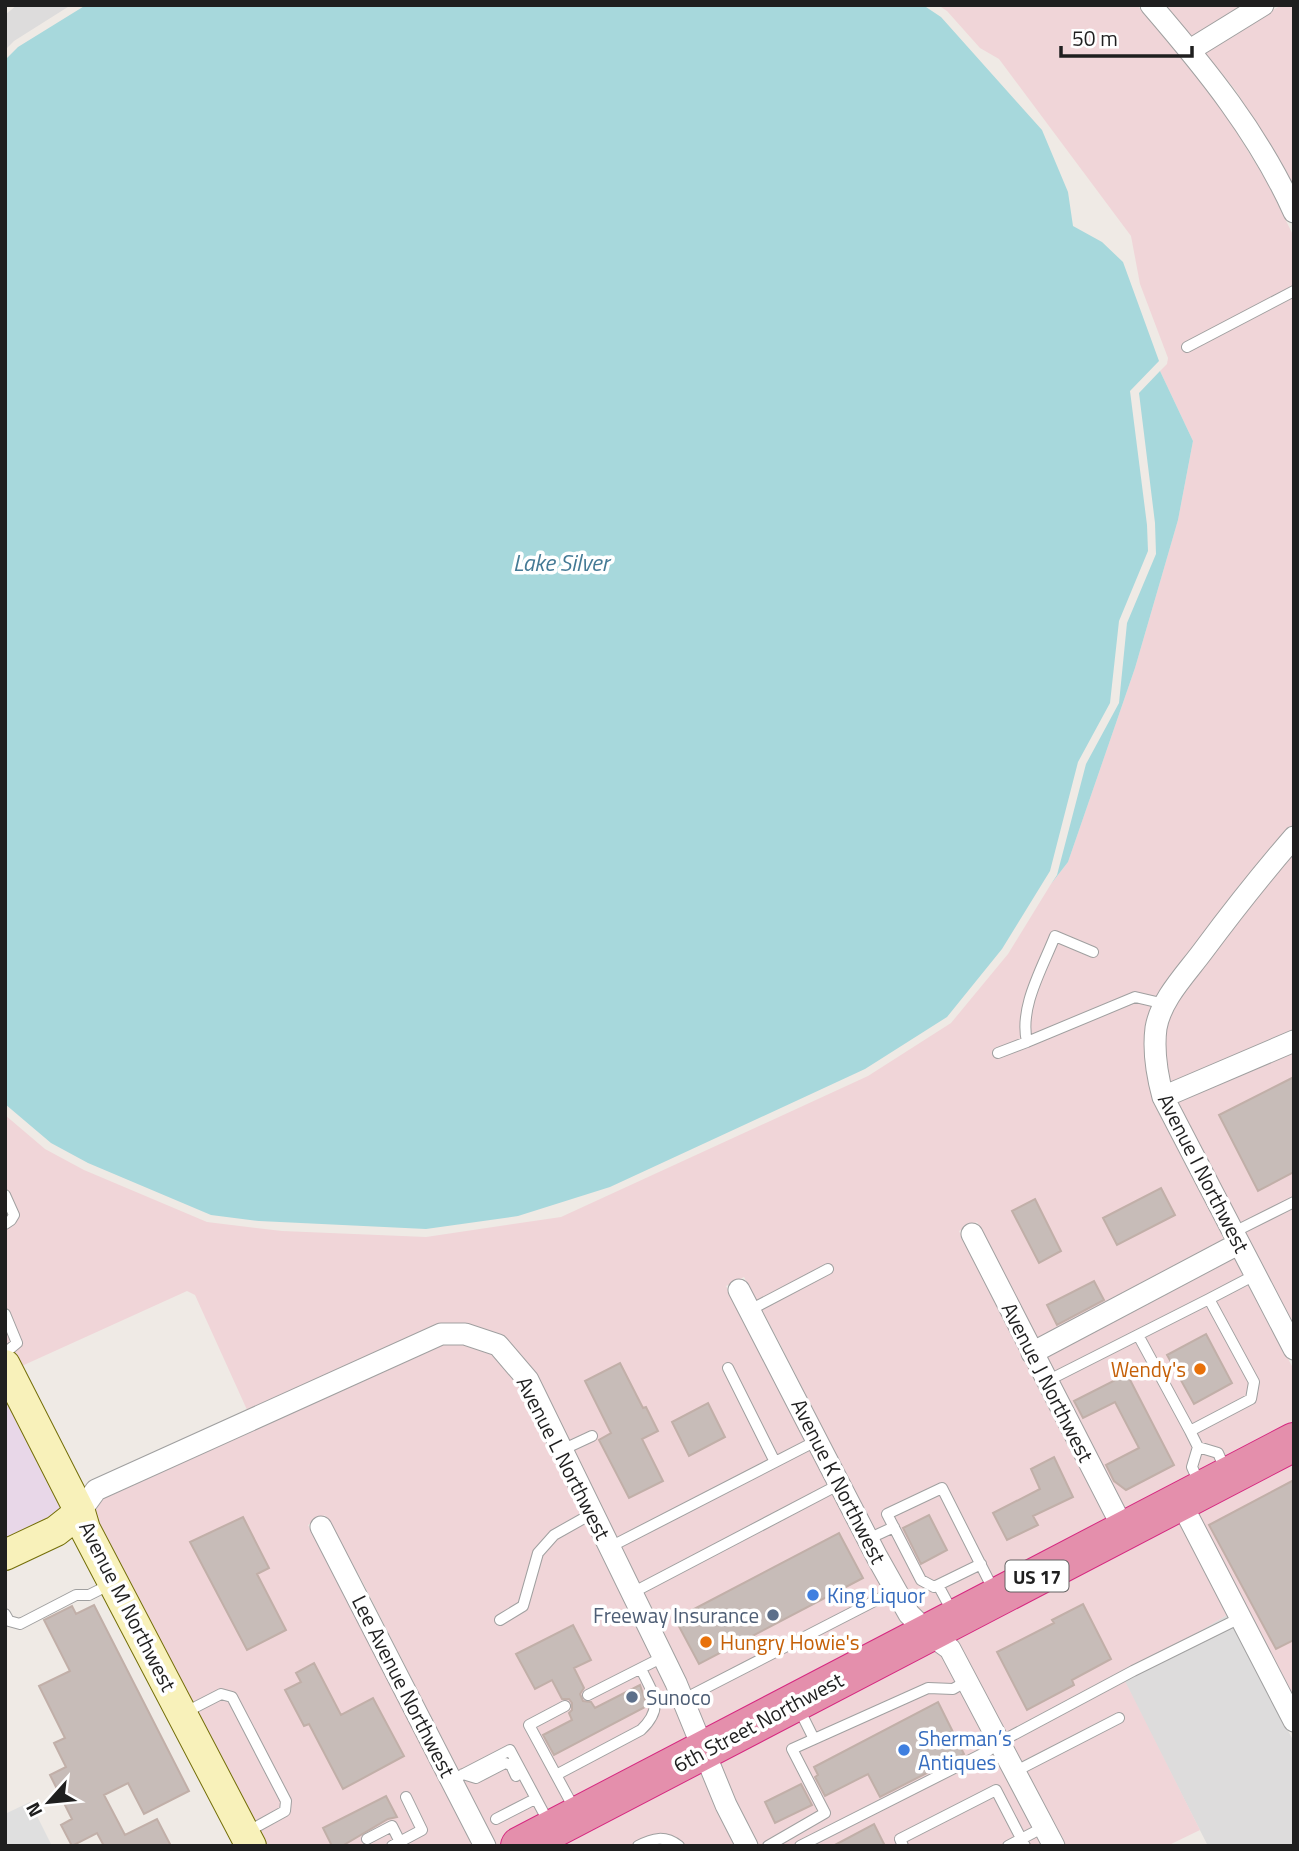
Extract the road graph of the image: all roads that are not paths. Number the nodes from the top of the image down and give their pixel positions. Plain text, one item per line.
1 (1150, 5) edge
2 (1263, 5) edge
3 (1190, 50) junction
4 (1294, 212) edge
5 (1294, 291) edge
6 (1186, 347) dead end
7 (1294, 837) edge
8 (1093, 952) dead end
9 (1165, 1004) junction
10 (1294, 1041) edge
11 (1027, 1042) junction
12 (998, 1053) dead end
13 (1163, 1097) junction
14 (5, 1195) edge
15 (1294, 1202) edge
16 (5, 1224) edge
17 (972, 1234) dead end
18 (1235, 1238) junction
19 (828, 1269) dead end
20 (1255, 1275) junction
21 (739, 1290) dead end
22 (1209, 1298) junction
23 (750, 1310) junction
24 (5, 1314) edge
25 (1138, 1335) junction
26 (1294, 1349) edge
27 (1032, 1353) junction
28 (6, 1367) edge
29 (728, 1368) dead end
30 (1047, 1381) junction
31 (1190, 1432) junction
32 (592, 1436) dead end
33 (818, 1440) junction
34 (1294, 1442) edge
35 (1198, 1447) junction
36 (562, 1450) junction
37 (775, 1462) junction
38 (841, 1484) junction
39 (1203, 1489) junction
40 (80, 1512) junction
41 (593, 1513) junction
42 (321, 1527) dead end
43 (894, 1527) junction
44 (1124, 1530) junction
45 (868, 1539) junction
46 (610, 1547) junction
47 (5, 1555) edge
48 (989, 1580) junction
49 (114, 1582) junction
50 (938, 1585) junction
51 (896, 1590) junction
52 (632, 1593) junction
53 (5, 1614) edge
54 (1240, 1618) junction
55 (500, 1620) dead end
56 (942, 1625) junction
57 (663, 1657) junction
58 (641, 1669) junction
59 (967, 1681) junction
60 (588, 1695) dead end
61 (682, 1700) junction
62 (795, 1702) junction
63 (565, 1706) dead end
64 (1292, 1712) edge
65 (182, 1714) junction
66 (1119, 1717) dead end
67 (814, 1739) junction
68 (1000, 1742) junction
69 (703, 1750) junction
70 (1016, 1771) junction
71 (556, 1775) junction
72 (457, 1777) junction
73 (406, 1797) dead end
74 (536, 1817) edge
75 (1049, 1837) edge
76 (248, 1839) edge
77 (367, 1839) dead end
78 (902, 1842) edge
79 (1023, 1842) edge
80 (398, 1844) edge
81 (679, 1845) edge
82 (485, 1846) edge
83 (638, 1846) edge
84 (747, 1846) edge
85 (768, 1846) edge
86 (800, 1846) edge
87 (1008, 1846) edge

1 - 3 street
2 - 3 street
3 - 4 street
5 - 6 lane
7 - 9 street, Avenue I Northwest
8 - 11 lane
9 - 11 lane
9 - 13 street, Avenue I Northwest
10 - 13 street
11 - 12 lane
13 - 18 street, Avenue I Northwest
14 - 16 lane
15 - 18 lane
17 - 27 street, Avenue J Northwest
18 - 20 street, Avenue I Northwest
18 - 27 street
19 - 23 lane
20 - 22 lane
20 - 26 street, Avenue I Northwest
21 - 23 street, Avenue K Northwest
22 - 25 lane
22 - 31 lane
23 - 33 street, Avenue K Northwest
24 - 28 lane
25 - 30 lane
25 - 31 lane
27 - 30 street, Avenue J Northwest
28 - 40 street, Avenue M Northwest
29 - 37 lane
30 - 44 street, Avenue J Northwest
31 - 35 lane
32 - 36 lane
33 - 37 lane
33 - 38 street, Avenue K Northwest
34 - 39 highway, 6th Street Northwest / US 17
35 - 39 lane
35 - 39 lane
36 - 40 street, Avenue L Northwest
36 - 41 street, Avenue L Northwest
37 - 46 lane
38 - 45 street, Avenue K Northwest
38 - 52 lane
39 - 44 highway, 6th Street Northwest / US 17
39 - 54 street
40 - 47 street
40 - 49 street, Avenue M Northwest
41 - 46 street, Avenue L Northwest
41 - 55 lane
42 - 72 street, Lee Avenue Northwest
43 - 45 lane
43 - 48 lane
43 - 50 lane
44 - 48 highway, 6th Street Northwest / US 17
45 - 51 street, Avenue K Northwest
46 - 52 street, Avenue L Northwest
48 - 50 lane
48 - 56 highway, 6th Street Northwest / US 17
49 - 53 lane
49 - 65 street, Avenue M Northwest
50 - 56 lane
51 - 56 street, Avenue K Northwest
51 - 61 lane
52 - 57 street, Avenue L Northwest
54 - 64 street
54 - 68 lane
56 - 59 street, Avenue K Northwest
56 - 62 highway, 6th Street Northwest / US 17
57 - 58 lane
57 - 61 street, Avenue L Northwest
58 - 60 lane
58 - 71 lane
59 - 67 lane
59 - 68 street, Avenue K Northwest
61 - 69 street, Avenue L Northwest
62 - 67 lane
62 - 69 highway, 6th Street Northwest / US 17
63 - 71 lane
65 - 76 street, Avenue M Northwest
65 - 76 lane
66 - 70 lane
67 - 85 lane
68 - 70 street, Avenue K Northwest
68 - 86 lane
69 - 74 highway, 6th Street Northwest / US 17
69 - 84 street, Avenue L Northwest
70 - 75 street, Avenue K Northwest
71 - 74 lane
72 - 74 lane
72 - 82 street, Lee Avenue Northwest
73 - 80 lane
75 - 79 lane
77 - 80 lane
78 - 79 lane
79 - 87 lane
81 - 83 lane

